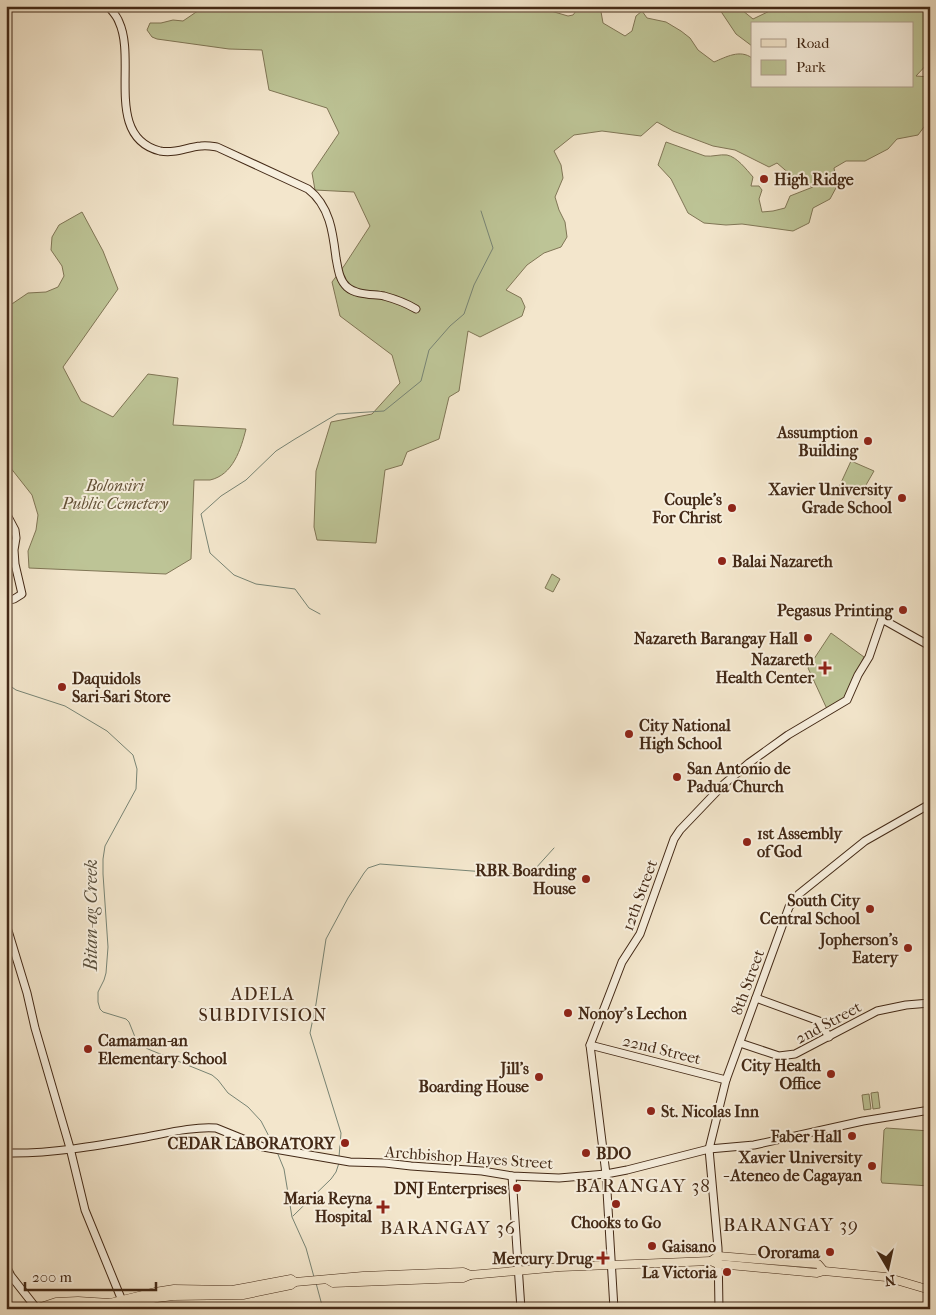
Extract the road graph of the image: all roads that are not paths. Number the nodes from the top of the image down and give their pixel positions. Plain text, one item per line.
1 (108, 6) edge
2 (416, 309) dead end
3 (6, 513) edge
4 (6, 601) edge
5 (930, 646) edge
6 (930, 804) edge
7 (6, 924) edge
8 (756, 998) junction
9 (930, 1003) edge
10 (828, 1037) junction
11 (740, 1043) junction
12 (590, 1045) junction
13 (726, 1080) junction
14 (930, 1110) edge
15 (70, 1148) junction
16 (709, 1149) junction
17 (6, 1154) edge
18 (606, 1174) junction
19 (512, 1176) junction
20 (716, 1260) junction
21 (611, 1265) junction
22 (6, 1266) edge
23 (518, 1270) junction
24 (930, 1290) edge
25 (123, 1304) junction
26 (36, 1308) edge
27 (55, 1309) edge
28 (100, 1309) edge
29 (104, 1309) edge
30 (521, 1309) edge
31 (614, 1309) edge
32 (720, 1309) edge

1 - 2 street
3 - 4 street
5 - 12 street, 12th Street
6 - 8 street, 8th Street
7 - 15 street
8 - 10 street
8 - 11 street, 8th Street
9 - 10 street, 2nd Street
10 - 11 street, 2nd Street
11 - 13 street, 8th Street
12 - 13 street, 22nd Street
12 - 18 street, 12th Street
13 - 16 street, 8th Street
14 - 16 street, Archbishop Hayes Street
15 - 17 street, Archbishop Hayes Street
15 - 19 street, Archbishop Hayes Street
15 - 25 street
16 - 18 street, Archbishop Hayes Street
16 - 20 street, 8th Street
18 - 19 street, Archbishop Hayes Street
18 - 21 street, 12th Street
19 - 23 street
20 - 21 main road
20 - 24 main road
20 - 32 street, 8th Street
21 - 23 main road
21 - 31 street, 12th Street
22 - 26 street
23 - 25 main road
23 - 30 street
25 - 26 main road
25 - 29 main road
27 - 28 main road

